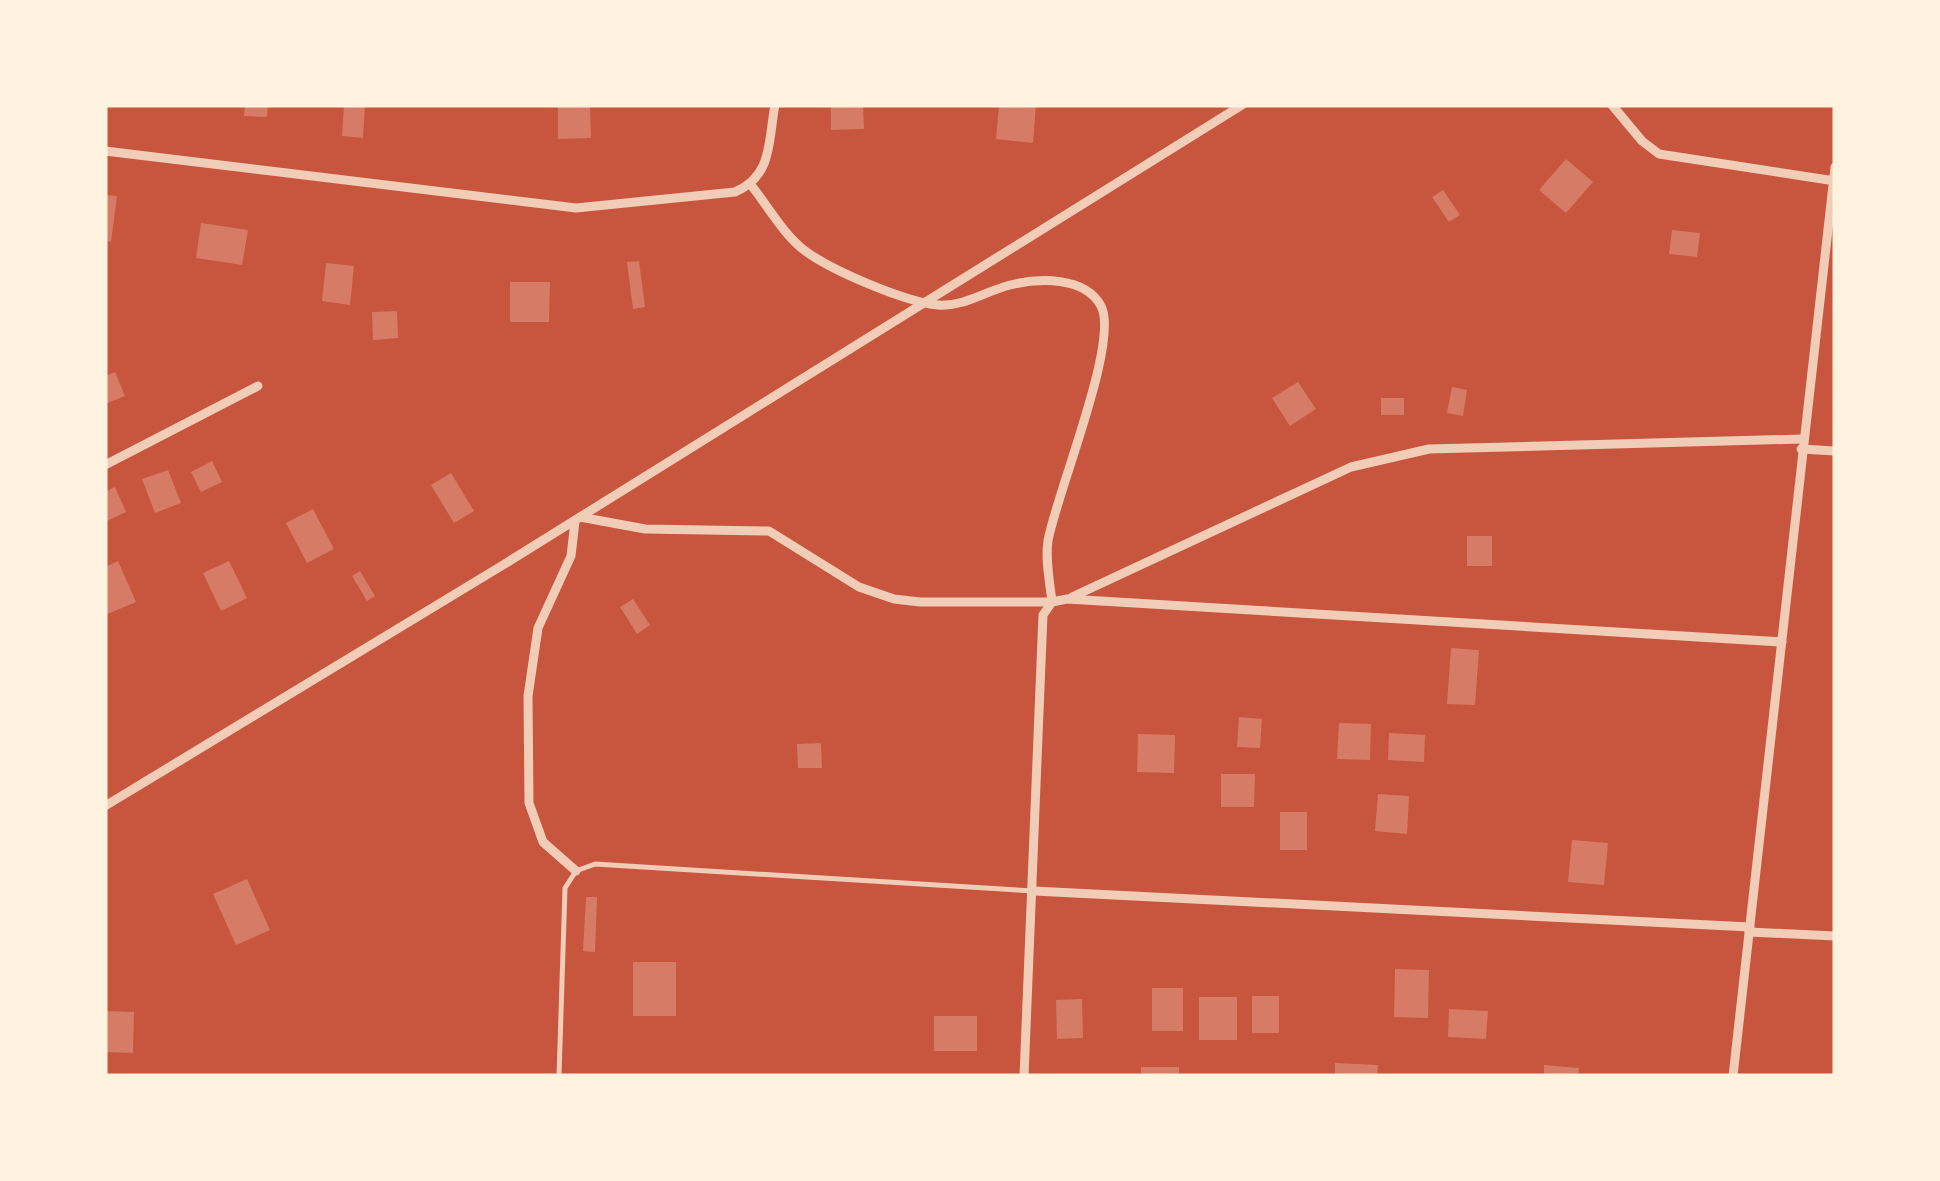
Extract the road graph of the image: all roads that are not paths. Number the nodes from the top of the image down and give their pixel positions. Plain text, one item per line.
1 (775, 105) edge
2 (1242, 105) edge
3 (1612, 105) edge
4 (105, 151) edge
5 (1835, 168) edge
6 (1834, 180) edge
7 (751, 185) junction
8 (924, 302) junction
9 (258, 386) dead end
10 (1802, 444) junction
11 (1835, 450) edge
12 (105, 465) edge
13 (578, 519) junction
14 (1067, 600) junction
15 (1052, 602) junction
16 (1782, 642) junction
17 (105, 806) edge
18 (576, 871) junction
19 (1034, 890) junction
20 (1749, 929) junction
21 (1835, 936) edge
22 (559, 1076) edge
23 (1024, 1076) edge
24 (1734, 1076) edge

1 - 7 street
2 - 8 street
3 - 6 street
4 - 7 street
5 - 6 street
6 - 10 street
7 - 8 street
8 - 13 street
8 - 15 street
9 - 12 street
10 - 11 street
10 - 14 street
10 - 16 street
13 - 15 street
13 - 17 street
13 - 18 street
14 - 15 street
14 - 16 street
15 - 19 street
16 - 20 street
18 - 19 lane
18 - 22 lane
19 - 20 street
19 - 23 street
20 - 21 street
20 - 24 street

